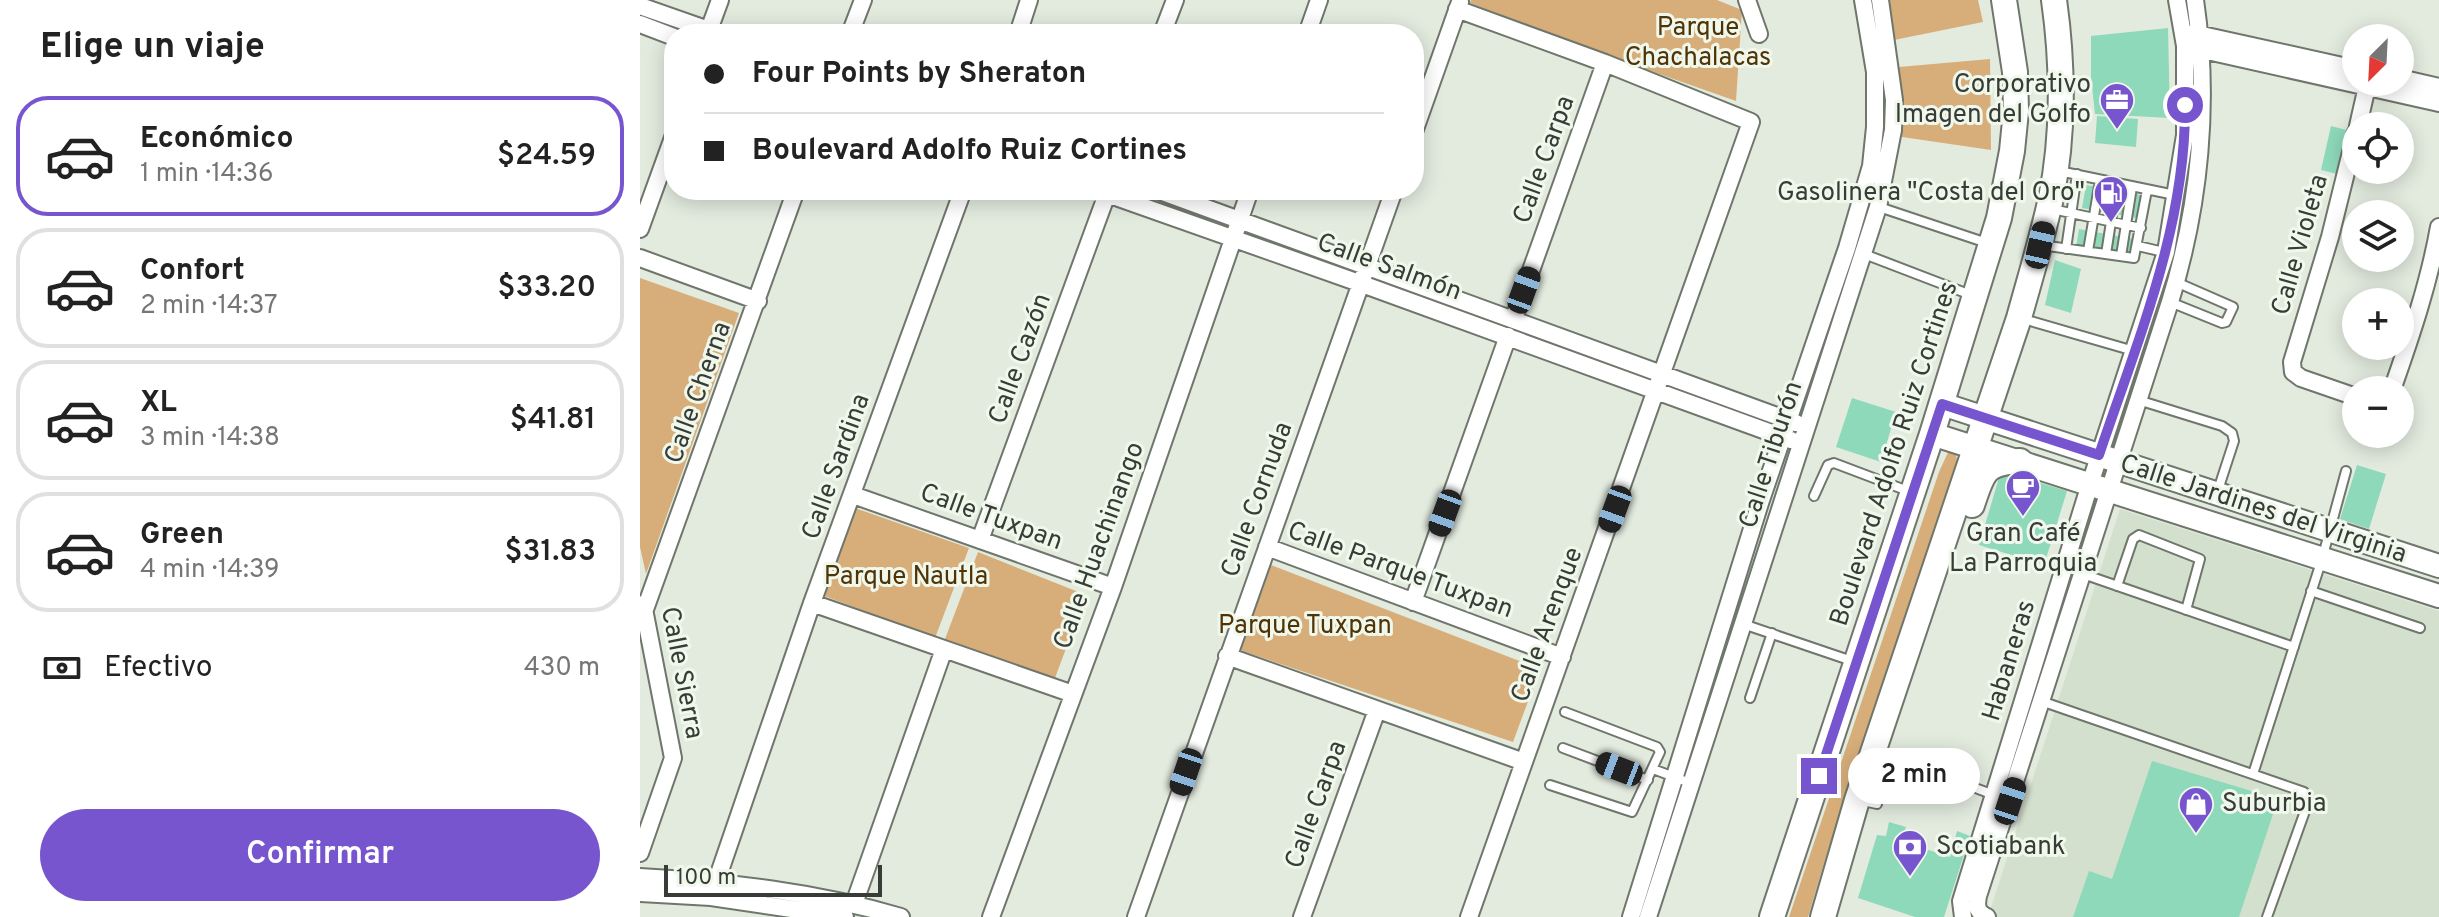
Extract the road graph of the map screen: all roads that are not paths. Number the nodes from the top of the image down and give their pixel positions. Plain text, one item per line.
1 (720, 0) edge
2 (863, 0) edge
3 (1029, 0) edge
4 (1175, 0) edge
5 (1319, 0) edge
6 (1747, 0) edge
7 (1863, 0) edge
8 (1880, 0) edge
9 (2004, 0) edge
10 (2054, 0) edge
11 (2177, 0) edge
12 (2195, 0) edge
13 (1459, 4) edge
14 (640, 6) edge
15 (640, 24) edge
16 (691, 24) edge
17 (716, 24) edge
18 (854, 24) edge
19 (1021, 24) edge
20 (1166, 24) edge
21 (1311, 24) edge
22 (664, 33) edge
23 (1759, 34) dead end
24 (2184, 38) junction
25 (2201, 42) junction
26 (1605, 63) junction
27 (2342, 67) edge
28 (2342, 78) edge
29 (2414, 81) edge
30 (2439, 87) edge
31 (2411, 96) edge
32 (2439, 103) edge
33 (1424, 104) edge
34 (664, 163) edge
35 (2066, 172) junction
36 (2100, 180) junction
37 (2117, 183) junction
38 (2343, 184) edge
39 (2132, 187) junction
40 (2147, 190) junction
41 (2176, 195) junction
42 (793, 200) edge
43 (959, 200) edge
44 (1099, 200) edge
45 (1124, 200) edge
46 (1185, 200) edge
47 (1247, 200) edge
48 (1390, 200) edge
49 (1878, 207) junction
50 (2060, 211) junction
51 (2094, 218) junction
52 (1240, 220) junction
53 (2112, 222) junction
54 (2126, 225) junction
55 (2439, 227) edge
56 (2141, 228) junction
57 (640, 229) edge
58 (1234, 239) junction
59 (1992, 244) junction
60 (2040, 245) junction
61 (2138, 246) junction
62 (2066, 249) junction
63 (2088, 251) junction
64 (2166, 252) junction
65 (1864, 254) junction
66 (2106, 254) junction
67 (2184, 255) junction
68 (2121, 256) junction
69 (640, 258) edge
70 (1364, 275) junction
71 (2176, 282) junction
72 (1976, 297) junction
73 (758, 301) junction
74 (2170, 302) junction
75 (1514, 318) junction
76 (2019, 318) junction
77 (1508, 336) junction
78 (2134, 352) junction
79 (1662, 373) junction
80 (2397, 376) edge
81 (1657, 390) junction
82 (2342, 392) edge
83 (2137, 400) junction
84 (1942, 404) junction
85 (1985, 417) junction
86 (1789, 420) junction
87 (1806, 425) junction
88 (1932, 434) junction
89 (1783, 438) junction
90 (1800, 444) junction
91 (1974, 447) junction
92 (2108, 458) junction
93 (2020, 461) junction
94 (2346, 471) dead end
95 (2099, 487) junction
96 (1913, 493) junction
97 (2217, 494) junction
98 (853, 495) junction
99 (1814, 496) dead end
100 (2330, 532) junction
101 (980, 540) junction
102 (1267, 547) junction
103 (2322, 559) junction
104 (2439, 566) edge
105 (2083, 574) junction
106 (2117, 586) junction
107 (1113, 587) junction
108 (2311, 591) junction
109 (640, 593) edge
110 (2439, 596) edge
111 (1413, 602) junction
112 (812, 603) junction
113 (2186, 610) junction
114 (644, 612) junction
115 (1743, 624) junction
116 (2420, 628) dead end
117 (1913, 630) junction
118 (1772, 633) junction
119 (2043, 636) junction
120 (2061, 643) junction
121 (2294, 647) junction
122 (944, 649) junction
123 (1227, 656) junction
124 (1562, 657) junction
125 (1856, 663) junction
126 (1073, 694) junction
127 (2024, 695) junction
128 (1750, 698) dead end
129 (2042, 702) junction
130 (1377, 710) junction
131 (1565, 712) dead end
132 (1563, 748) dead end
133 (1524, 762) junction
134 (1653, 769) junction
135 (2253, 774) junction
136 (1648, 780) junction
137 (1683, 781) junction
138 (1550, 785) dead end
139 (1985, 792) junction
140 (2010, 801) junction
141 (640, 853) edge
142 (640, 877) edge
143 (714, 889) junction
144 (640, 893) edge
145 (850, 910) edge
146 (1975, 914) edge
147 (901, 917) edge
148 (991, 917) edge
149 (1136, 917) edge
150 (1302, 917) edge
151 (1469, 917) edge
152 (1631, 917) edge
153 (1648, 917) edge
154 (1772, 917) edge
155 (1823, 917) edge
156 (2267, 917) edge

1 - 17 street
2 - 18 street
3 - 19 street
4 - 20 street
5 - 21 street
6 - 23 street
7 - 86 street, Calle Tiburón
8 - 49 street, Calle Tiburón
9 - 59 main road, Boulevard Adolfo Ruiz Cortines
10 - 35 main road
11 - 24 street, Habaneras
12 - 25 street, Habaneras
13 - 26 street
13 - 33 street
14 - 16 street
15 - 22 street
24 - 25 street
24 - 41 street, Habaneras
25 - 27 street
25 - 28 street
25 - 67 street, Habaneras
26 - 75 street, Calle Carpa
26 - 79 street, Calle Arenque
29 - 30 street
31 - 32 street
34 - 57 street
35 - 36 lane
35 - 50 main road
36 - 37 lane
36 - 51 lane
37 - 39 lane
37 - 53 lane
38 - 82 street, Calle Violeta
39 - 40 lane
39 - 54 lane
40 - 41 lane
40 - 56 lane
41 - 64 street, Habaneras
42 - 73 street, Calle Cherna
43 - 98 street, Calle Sardina
44 - 101 street, Calle Cazón
45 - 58 street, Calle Salmón
46 - 52 street, Calle Salmón
47 - 52 street, Calle Huachinango
48 - 70 street, Calle Cornuda
49 - 59 lane
49 - 65 street, Calle Tiburón
50 - 51 lane
50 - 60 main road
50 - 62 lane
51 - 53 lane
51 - 63 lane
52 - 58 street, Calle Huachinango
52 - 70 street, Calle Salmón
53 - 54 lane
53 - 66 lane
54 - 56 lane
54 - 68 lane
55 - 80 street
56 - 61 lane
58 - 70 street, Calle Salmón
58 - 107 street, Calle Huachinango
59 - 72 main road, Boulevard Adolfo Ruiz Cortines
60 - 62 lane
60 - 76 main road
61 - 64 lane
61 - 68 lane
62 - 63 lane
63 - 66 lane
64 - 67 lane
64 - 78 street, Habaneras
65 - 72 lane
65 - 87 street, Calle Tiburón
66 - 68 lane
67 - 71 street, Habaneras
69 - 73 street
70 - 75 street, Calle Salmón
70 - 77 street, Calle Salmón
70 - 102 street, Calle Cornuda
71 - 74 street, Habaneras
71 - 74 lane
72 - 84 main road, Boulevard Adolfo Ruiz Cortines
73 - 114 street, Calle Cherna
74 - 83 street, Habaneras
75 - 79 street, Calle Salmón
76 - 78 lane
76 - 85 main road
77 - 81 street, Calle Salmón
77 - 111 street
78 - 92 street, Habaneras
79 - 81 street, Calle Arenque
79 - 86 street, Calle Salmón
81 - 89 street, Calle Salmón
81 - 124 street, Calle Arenque
83 - 92 street, Habaneras
83 - 97 lane
84 - 85 street, Calle Jardines del Virginia
84 - 88 main road, Boulevard Adolfo Ruiz Cortines
85 - 91 main road
85 - 92 street, Calle Jardines del Virginia
86 - 87 street, Calle Salmón
86 - 89 street, Calle Tiburón
87 - 90 street, Calle Tiburón
88 - 91 street, Calle Jardines del Virginia
88 - 96 main road, Boulevard Adolfo Ruiz Cortines
89 - 90 street, Calle Salmón
89 - 137 street, Calle Tiburón
90 - 115 street, Calle Tiburón
91 - 93 street, Calle Jardines del Virginia
91 - 117 main road
92 - 95 street, Habaneras
92 - 97 street, Calle Jardines del Virginia
93 - 95 street, Calle Jardines del Virginia
93 - 117 main road
94 - 100 lane
95 - 103 street, Calle Jardines del Virginia
95 - 105 street, Habaneras
95 - 119 street, Habaneras
96 - 99 lane
96 - 125 main road, Boulevard Adolfo Ruiz Cortines
97 - 100 street, Calle Jardines del Virginia
98 - 101 street, Calle Tuxpan
98 - 112 street, Calle Sardina
100 - 103 lane
100 - 104 street, Calle Jardines del Virginia
101 - 107 street, Calle Tuxpan
102 - 111 street, Calle Parque Tuxpan
102 - 123 street, Calle Cornuda
103 - 108 lane
103 - 110 street, Calle Jardines del Virginia
105 - 106 lane
105 - 120 street, Habaneras
106 - 113 lane
106 - 113 lane
107 - 126 street, Calle Huachinango
108 - 116 lane
108 - 121 lane
109 - 114 street, Calle Sierra
111 - 124 street, Calle Parque Tuxpan
112 - 122 street
112 - 143 street, Calle Sardina
113 - 121 lane
114 - 141 street, Calle Sierra
115 - 118 lane
115 - 137 street, Calle Tiburón
117 - 155 main road
118 - 125 lane
118 - 128 lane
119 - 120 street
119 - 127 street, Habaneras
120 - 129 street, Habaneras
121 - 135 lane
122 - 126 street
122 - 145 street
123 - 130 street
123 - 149 street, Calle Cornuda
124 - 133 street, Calle Arenque
125 - 154 main road, Boulevard Adolfo Ruiz Cortines
126 - 148 street, Calle Huachinango
127 - 129 lane
127 - 139 street, Habaneras
129 - 135 lane
129 - 140 street, Habaneras
130 - 133 street
130 - 150 street, Calle Carpa
131 - 134 lane
132 - 136 lane
133 - 151 street, Calle Arenque
134 - 136 lane
134 - 137 lane
135 - 156 lane
136 - 138 lane
137 - 152 street, Calle Tiburón
137 - 153 street, Calle Tiburón
139 - 140 lane
139 - 146 street, Habaneras
140 - 146 street, Habaneras
142 - 143 street
143 - 144 street
143 - 145 street
145 - 147 street

